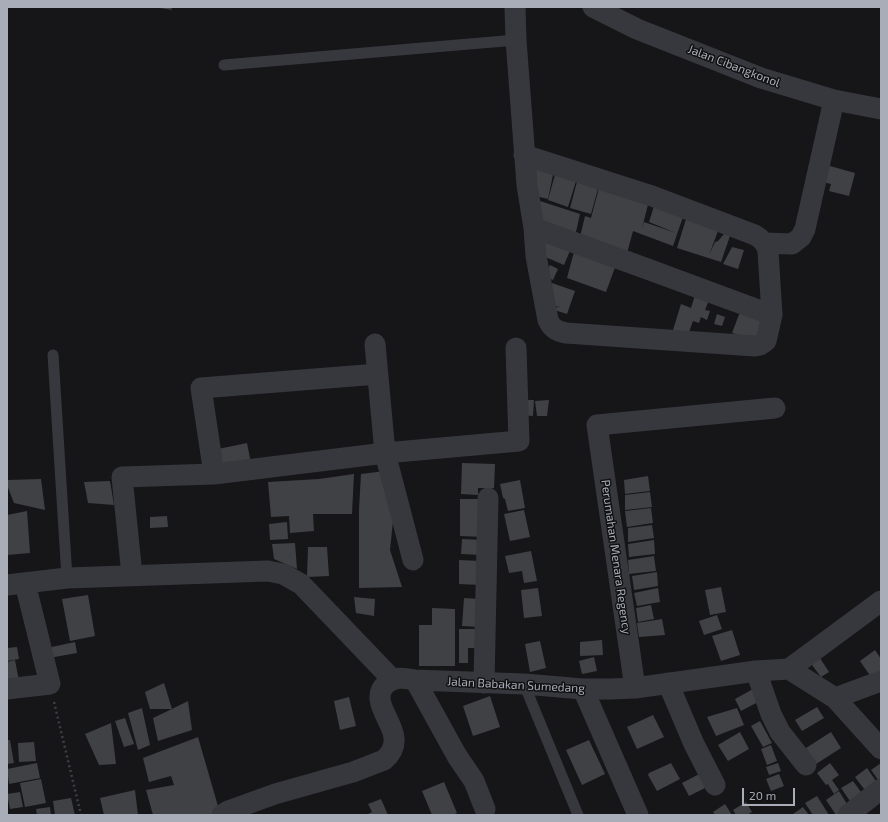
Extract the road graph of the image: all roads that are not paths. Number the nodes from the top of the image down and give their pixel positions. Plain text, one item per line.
1 (515, 7) edge
2 (593, 7) edge
3 (516, 40) junction
4 (224, 65) dead end
5 (834, 100) junction
6 (881, 109) edge
7 (524, 155) junction
8 (534, 228) junction
9 (766, 243) junction
10 (772, 315) junction
11 (375, 344) dead end
12 (516, 348) dead end
13 (53, 355) dead end
14 (378, 374) junction
15 (775, 408) dead end
16 (385, 453) junction
17 (214, 474) junction
18 (488, 498) dead end
19 (413, 560) dead end
20 (132, 575) junction
21 (67, 578) junction
22 (16, 584) edge
23 (881, 600) edge
24 (789, 669) junction
25 (756, 671) junction
26 (392, 679) junction
27 (415, 680) junction
28 (881, 681) edge
29 (484, 683) junction
30 (668, 683) junction
31 (524, 684) junction
32 (635, 688) junction
33 (7, 689) edge
34 (583, 689) junction
35 (835, 698) junction
36 (881, 749) edge
37 (806, 765) dead end
38 (715, 785) dead end
39 (881, 789) edge
40 (485, 809) dead end
41 (222, 815) edge
42 (578, 815) edge
43 (638, 815) edge
44 (848, 815) edge

1 - 3 street
2 - 5 street, Jalan Cibangkonol
3 - 4 lane
3 - 7 street
5 - 6 street, Jalan Cibangkonol
5 - 9 street
7 - 8 street
7 - 9 street
8 - 10 street
8 - 10 street
9 - 10 street
11 - 14 street
12 - 16 street
13 - 21 lane
14 - 16 street
14 - 17 street
15 - 32 street, Perumahan Menara Regency
16 - 17 street
16 - 19 street
17 - 20 street
18 - 29 street
20 - 21 street
20 - 26 street
21 - 22 street
22 - 33 street
23 - 24 street
24 - 25 street, Jalan Babakan Sumedang
24 - 35 street
25 - 30 street, Jalan Babakan Sumedang
25 - 37 street
26 - 27 street, Jalan Babakan Sumedang
26 - 41 street
27 - 29 street, Jalan Babakan Sumedang
27 - 40 street
28 - 35 street
29 - 31 street, Jalan Babakan Sumedang
30 - 32 street, Jalan Babakan Sumedang
30 - 38 street
31 - 34 street, Jalan Babakan Sumedang
31 - 42 lane
32 - 34 street, Jalan Babakan Sumedang
34 - 43 street
35 - 36 street
39 - 44 street

